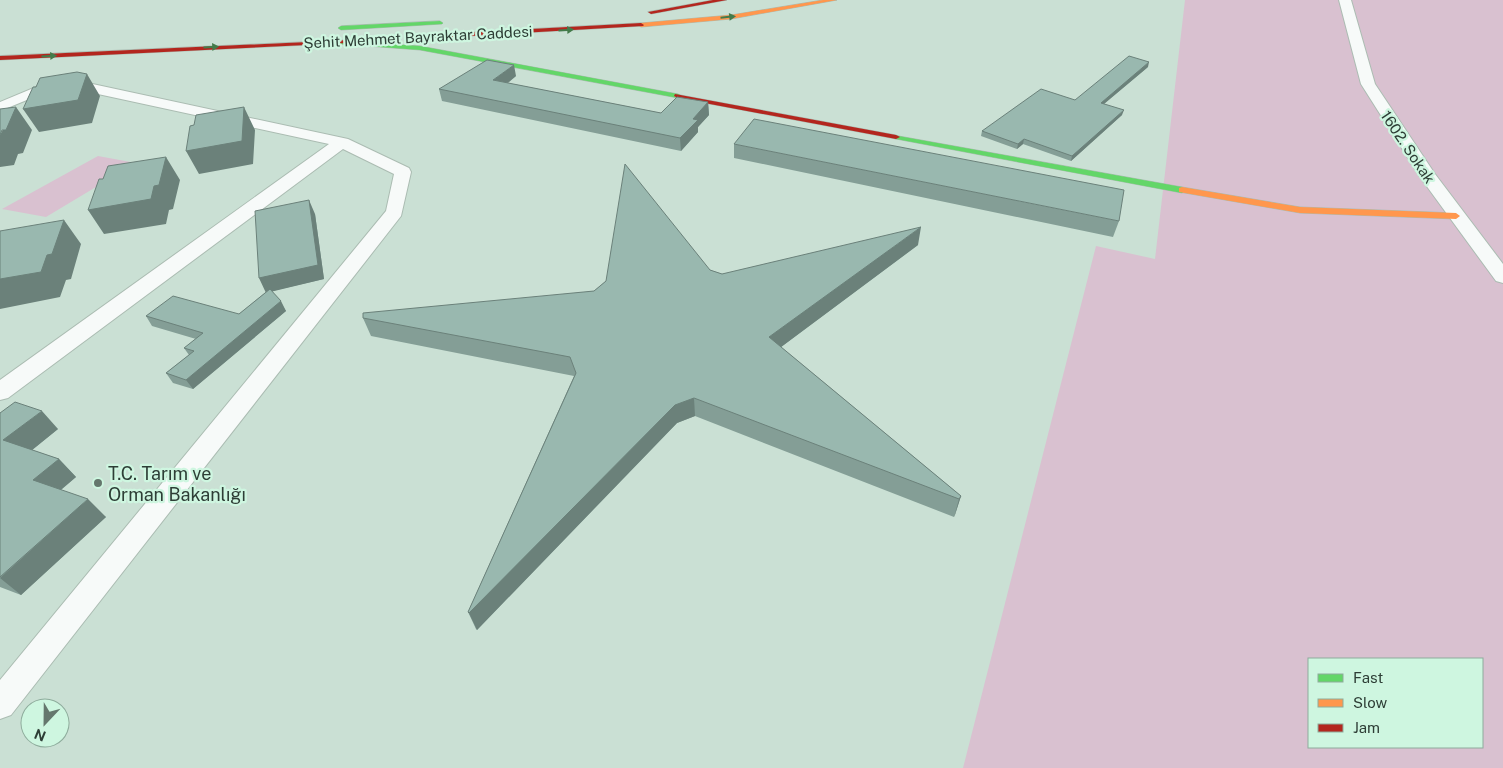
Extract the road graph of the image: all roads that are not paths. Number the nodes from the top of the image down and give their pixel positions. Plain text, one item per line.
1 (834, 0) edge
2 (1345, 0) edge
3 (729, 2) edge
4 (646, 12) dead end
5 (452, 23) dead end
6 (325, 29) dead end
7 (329, 42) junction
8 (0, 58) edge
9 (0, 107) edge
10 (342, 142) junction
11 (1456, 216) junction
12 (1503, 277) edge
13 (0, 392) edge
14 (0, 704) edge

7 -> 1 main road, Şehit Mehmet Bayraktar Caddesi
2 - 11 street, 1602. Sokak
3 - 4 main road
5 - 6 main road, Şehit Mehmet Bayraktar Caddesi
8 -> 7 main road, Şehit Mehmet Bayraktar Caddesi
7 - 11 main road
9 - 10 street
10 - 13 street
10 - 14 street
11 - 12 street, 1602. Sokak

